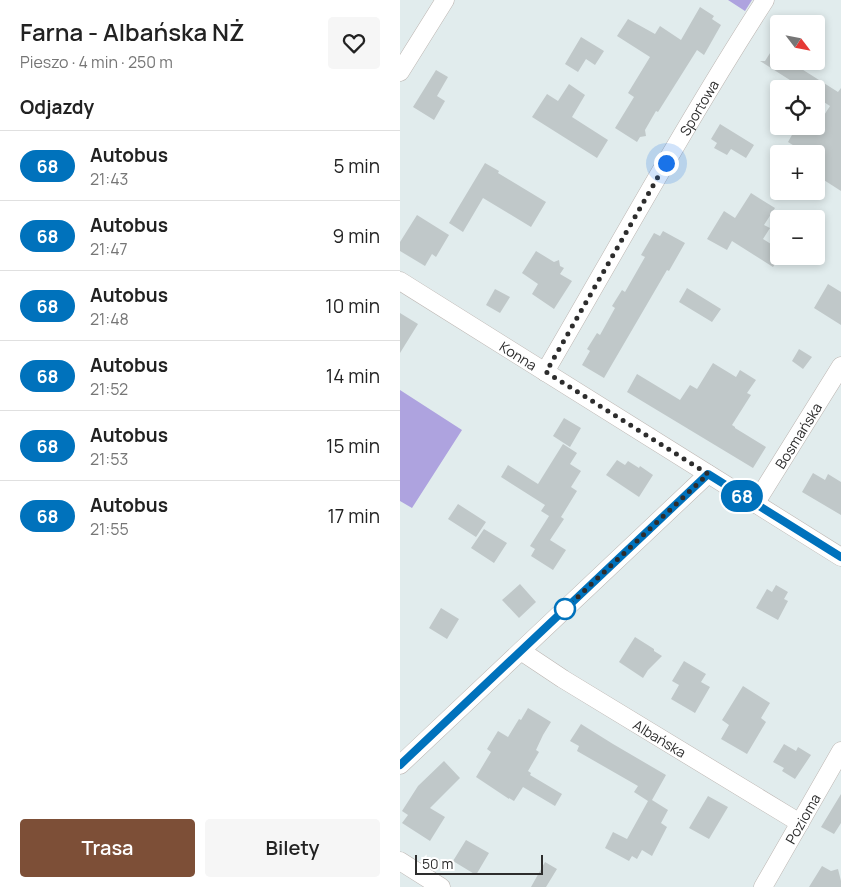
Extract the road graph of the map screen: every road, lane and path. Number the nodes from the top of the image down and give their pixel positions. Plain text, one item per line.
1 (445, 0) edge
2 (765, 0) edge
3 (400, 72) edge
4 (400, 281) edge
5 (841, 366) edge
6 (546, 372) junction
7 (708, 474) junction
8 (755, 504) junction
9 (841, 557) edge
10 (521, 651) junction
11 (841, 751) edge
12 (400, 765) edge
13 (800, 823) junction
14 (400, 861) edge
15 (441, 887) edge
16 (763, 887) edge

1 - 3 street
2 - 6 street, Sportowa
4 - 6 street, Konna
5 - 8 street, Bosmańska
6 - 7 street, Konna
7 - 8 street, Konna
7 - 10 street
8 - 9 street, Konna
10 - 12 street
10 - 13 street, Albańska
11 - 13 street, Pozioma
13 - 16 street, Pozioma
14 - 15 street

